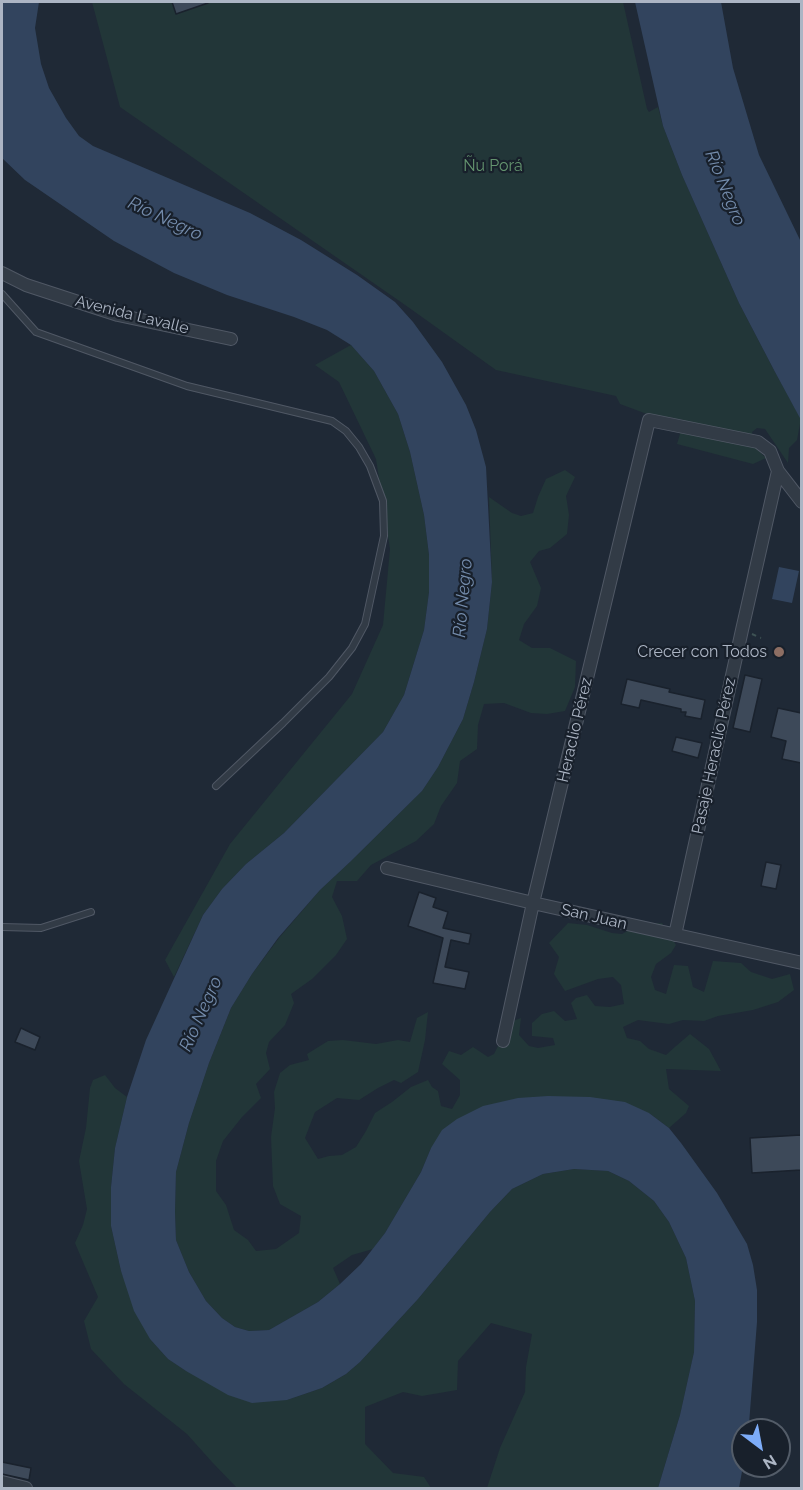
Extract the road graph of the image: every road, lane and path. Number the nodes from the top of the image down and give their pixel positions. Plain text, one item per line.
1 (2, 273) edge
2 (2, 294) edge
3 (231, 339) dead end
4 (778, 471) junction
5 (801, 502) edge
6 (216, 786) dead end
7 (387, 867) dead end
8 (533, 903) junction
9 (91, 912) dead end
10 (2, 927) edge
11 (675, 935) junction
12 (801, 963) edge
13 (503, 1041) dead end
14 (2, 1482) edge
15 (26, 1488) edge

1 - 3 street, Avenida Lavalle
2 - 6 lane
4 - 5 street
4 - 8 street, Heraclio Pérez
4 - 11 street, Pasaje Heraclio Pérez
7 - 8 street, San Juan
8 - 11 street, San Juan
8 - 13 street, Heraclio Pérez
9 - 10 lane
11 - 12 street, San Juan
14 - 15 street

